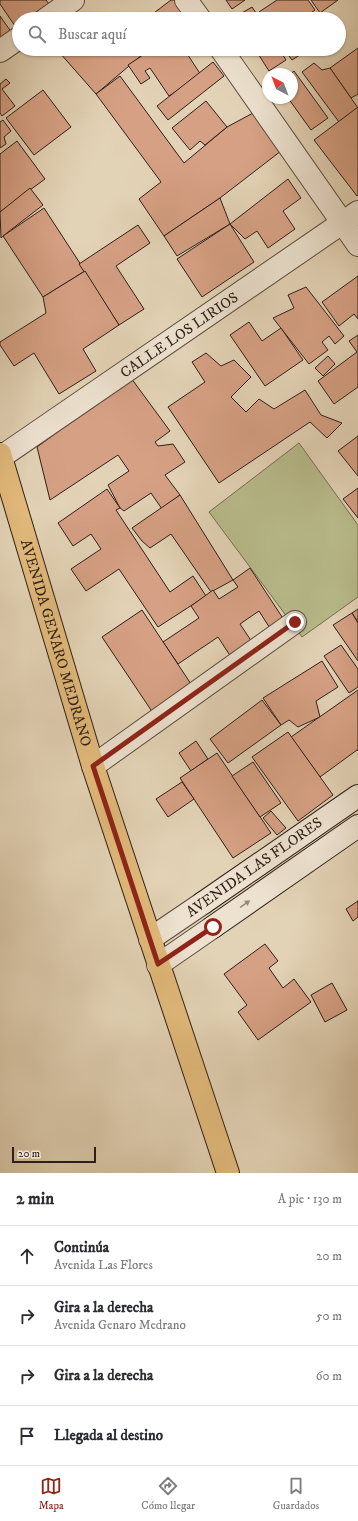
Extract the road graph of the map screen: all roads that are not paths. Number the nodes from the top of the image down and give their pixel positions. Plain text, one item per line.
1 (73, 0) edge
2 (186, 0) edge
3 (56, 12) edge
4 (195, 12) edge
5 (12, 43) edge
6 (0, 51) edge
7 (226, 56) edge
8 (350, 217) edge
9 (358, 245) edge
10 (0, 456) edge
11 (295, 622) dead end
12 (93, 766) junction
13 (358, 796) edge
14 (358, 826) edge
15 (150, 939) junction
16 (158, 964) junction
17 (228, 1173) edge

1 - 3 street
2 - 4 street
5 - 6 street
7 - 8 street
8 - 9 street
8 - 10 street, CALLE LOS LIRIOS
10 - 12 main road, AVENIDA GENARO MEDRANO
11 - 12 street
12 - 15 main road, AVENIDA GENARO MEDRANO
13 - 15 street, AVENIDA LAS FLORES
16 -> 14 street, AVENIDA LAS FLORES
15 - 16 main road, AVENIDA GENARO MEDRANO
16 - 17 main road, AVENIDA GENARO MEDRANO

